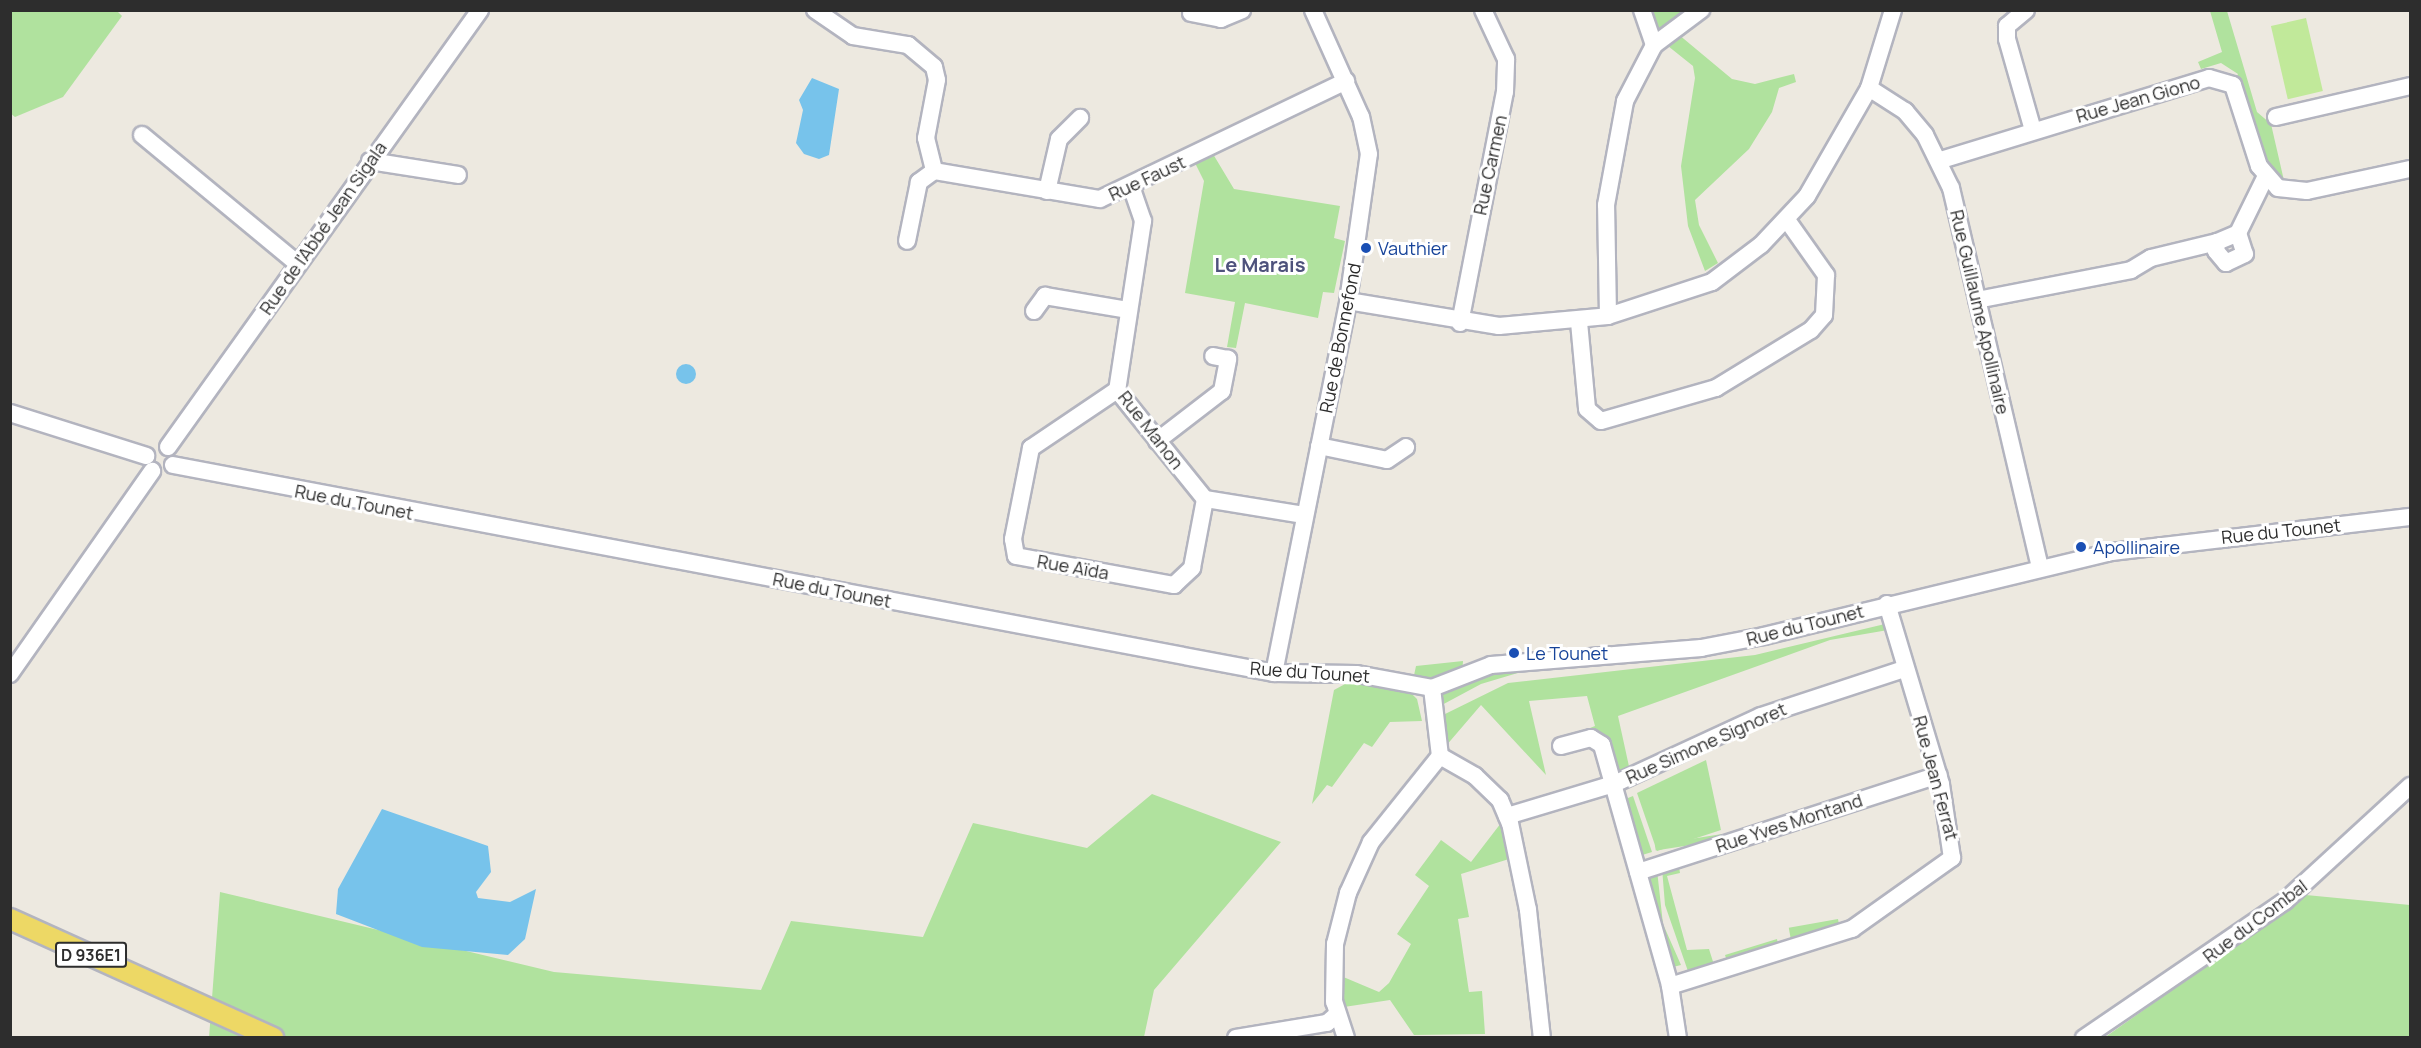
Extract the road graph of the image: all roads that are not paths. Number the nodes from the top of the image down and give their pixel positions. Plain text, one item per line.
1 (480, 10) edge
2 (815, 10) edge
3 (1242, 10) edge
4 (1313, 10) edge
5 (1483, 10) edge
6 (1642, 10) edge
7 (1701, 10) edge
8 (1888, 10) edge
9 (2026, 10) edge
10 (1893, 11) edge
11 (1191, 13) dead end
12 (1654, 45) junction
13 (1346, 81) junction
14 (2410, 86) edge
15 (1869, 88) junction
16 (2276, 117) dead end
17 (1080, 118) dead end
18 (2033, 130) junction
19 (142, 135) dead end
20 (1941, 160) junction
21 (370, 161) junction
22 (2410, 169) edge
23 (934, 171) junction
24 (458, 175) dead end
25 (2265, 178) junction
26 (1131, 186) junction
27 (1047, 191) junction
28 (1787, 220) junction
29 (2238, 233) junction
30 (907, 241) dead end
31 (2217, 242) junction
32 (297, 263) junction
33 (1977, 300) junction
34 (1348, 301) junction
35 (1129, 310) junction
36 (1034, 311) dead end
37 (1608, 316) junction
38 (1579, 322) junction
39 (1460, 323) junction
40 (1213, 356) dead end
41 (1117, 390) junction
42 (10, 413) edge
43 (1157, 441) junction
44 (1319, 446) junction
45 (168, 447) junction
46 (1406, 447) dead end
47 (149, 463) junction
48 (173, 465) junction
49 (1205, 500) junction
50 (1304, 515) junction
51 (2410, 517) edge
52 (2040, 566) junction
53 (1887, 604) junction
54 (1904, 669) junction
55 (1274, 673) junction
56 (10, 675) edge
57 (1432, 688) junction
58 (1561, 746) dead end
59 (1440, 756) junction
60 (1939, 775) junction
61 (1614, 784) junction
62 (2410, 786) edge
63 (1507, 816) junction
64 (1638, 872) junction
65 (10, 919) edge
66 (1670, 986) junction
67 (1335, 1016) junction
68 (273, 1038) edge
69 (1236, 1038) edge
70 (1346, 1038) edge
71 (1542, 1038) edge
72 (1678, 1038) edge
73 (2084, 1038) edge

1 - 21 street, Rue de l'Abbé Jean Sigala
2 - 23 street
3 - 11 street
4 - 13 street, Rue de Bonnefond
5 - 39 street, Rue Carmen
6 - 12 street
7 - 12 street
8 - 10 street
9 - 18 street
10 - 15 street
12 - 37 street
13 - 26 street, Rue Faust
13 - 34 street, Rue de Bonnefond
14 - 16 street
15 - 20 street, Rue Guillaume Apollinaire
15 - 28 street
17 - 27 street
18 - 20 street, Rue Jean Giono
18 - 25 street, Rue Jean Giono
19 - 32 street
20 - 33 street, Rue Guillaume Apollinaire
21 - 24 street
21 - 32 street, Rue de l'Abbé Jean Sigala
22 - 25 street
23 - 27 street, Rue Faust
23 - 30 street
25 - 29 street
26 - 27 street, Rue Faust
26 - 35 street, Rue Manon
28 - 37 street
28 - 38 street
29 - 31 street
29 - 31 street
31 - 33 street
32 - 45 street, Rue de l'Abbé Jean Sigala
33 - 52 street, Rue Guillaume Apollinaire
34 - 39 street
34 - 44 street, Rue de Bonnefond
35 - 36 street
35 - 41 street, Rue Manon
37 - 38 street
38 - 39 street
40 - 43 street
41 - 43 street, Rue Manon
41 - 49 street, Rue Aïda
42 - 47 street
43 - 49 street, Rue Manon
44 - 46 street
44 - 50 street, Rue de Bonnefond
45 - 47 street
45 - 48 street
47 - 48 street
47 - 56 street
48 - 55 street, Rue du Tounet
49 - 50 street
50 - 55 street, Rue de Bonnefond
51 - 52 street, Rue du Tounet
52 - 53 street, Rue du Tounet
53 - 54 street, Rue Jean Ferrat
53 - 57 street, Rue du Tounet
54 - 60 street, Rue Jean Ferrat
54 - 61 street, Rue Simone Signoret
55 - 57 street, Rue du Tounet
57 - 59 street
58 - 61 street
59 - 63 street
59 - 67 street
60 - 64 street, Rue Yves Montand
60 - 66 street, Rue Jean Ferrat
61 - 63 street, Rue Simone Signoret
61 - 64 street
62 - 73 street, Rue du Combal
63 - 71 street
64 - 66 street
65 - 68 main road, D 936E1
66 - 72 street
67 - 69 street
67 - 70 street

